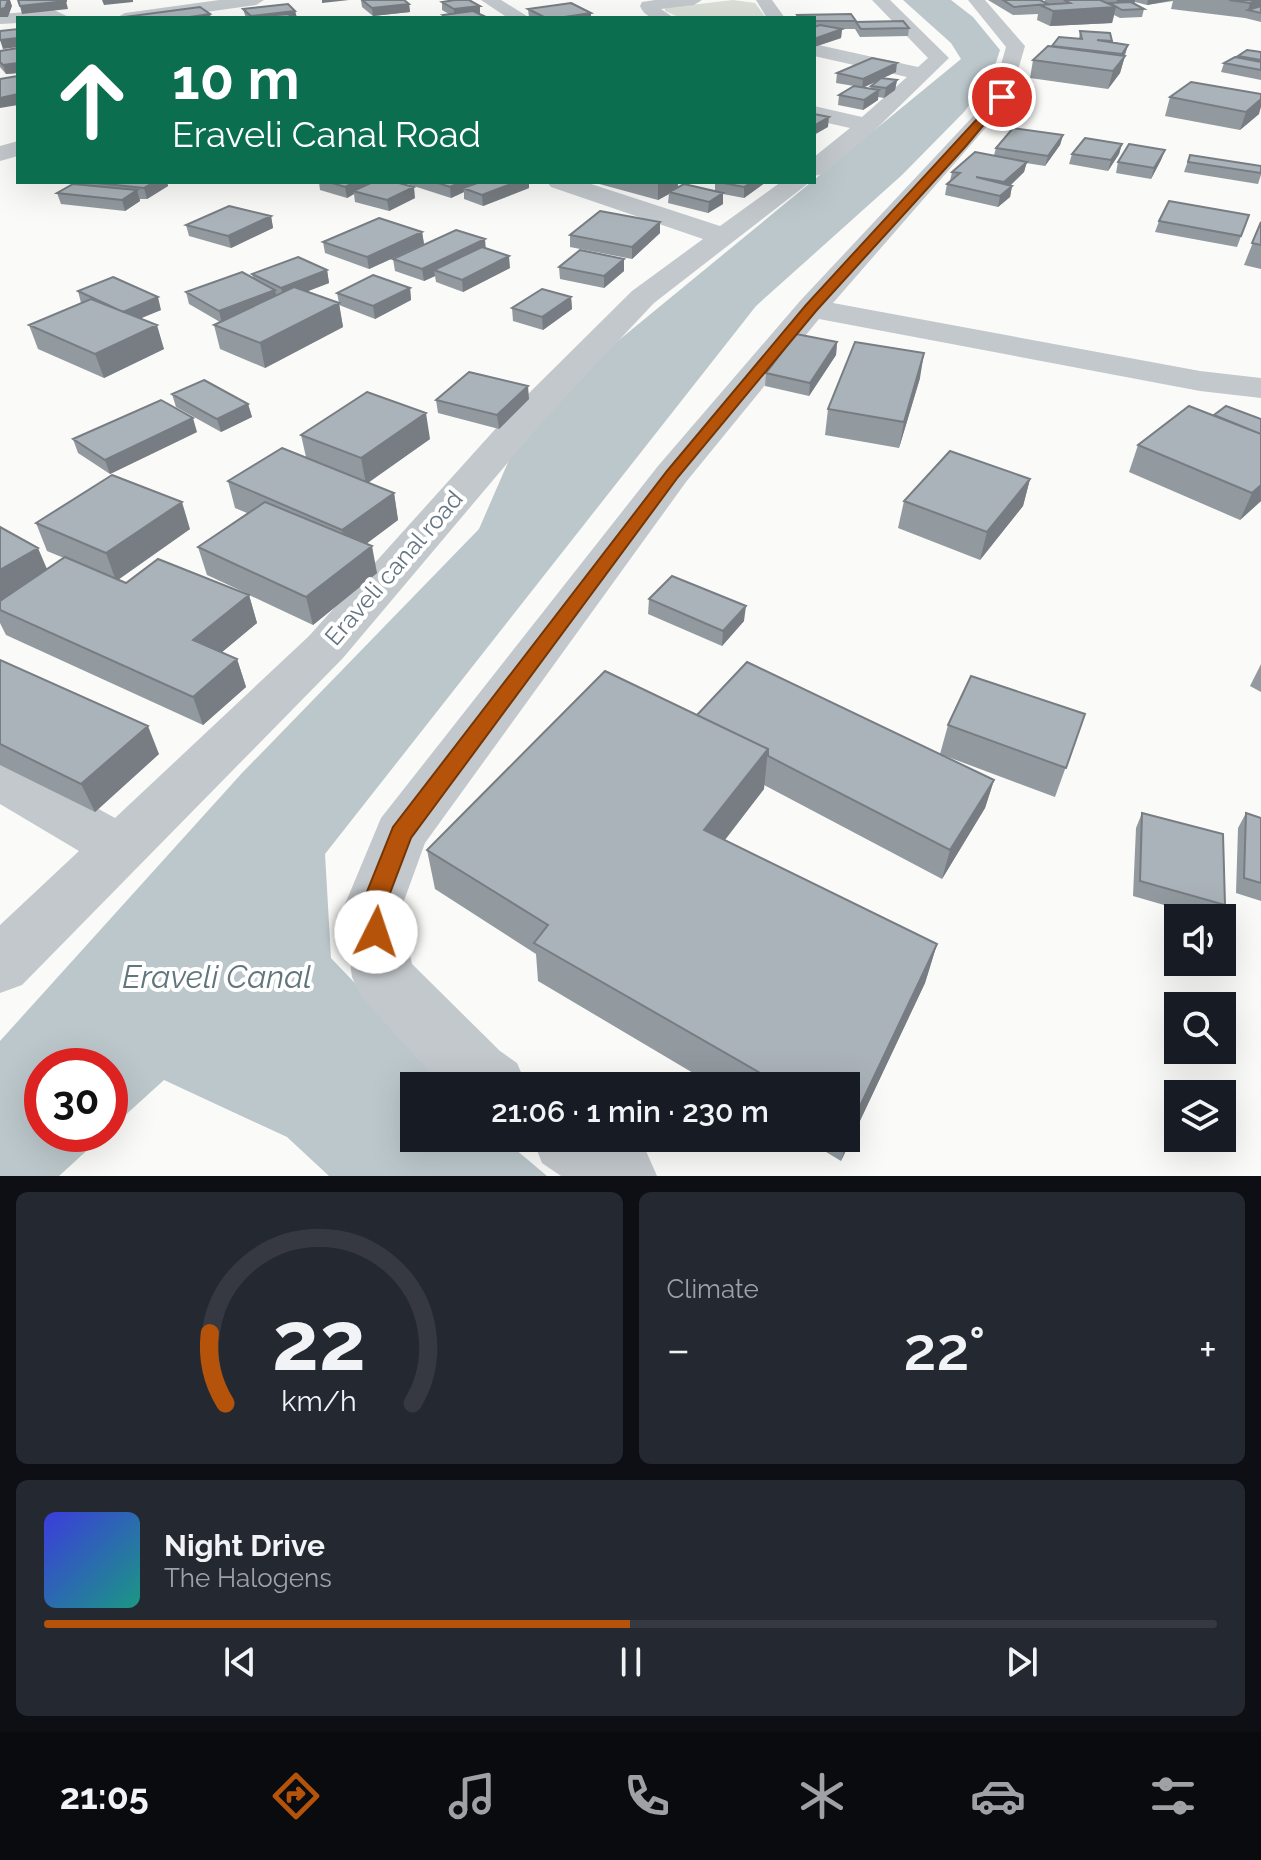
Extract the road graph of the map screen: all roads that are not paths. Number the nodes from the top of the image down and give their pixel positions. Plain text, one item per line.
1 (256, 0) edge
2 (489, 0) edge
3 (694, 0) edge
4 (880, 0) edge
5 (976, 0) edge
6 (218, 8) edge
7 (144, 16) edge
8 (517, 16) edge
9 (661, 16) edge
10 (816, 50) edge
11 (924, 74) junction
12 (816, 113) edge
13 (867, 125) junction
14 (816, 167) edge
15 (566, 184) edge
16 (794, 184) edge
17 (725, 237) junction
18 (811, 308) junction
19 (1261, 388) edge
20 (0, 779) edge
21 (121, 848) junction
22 (0, 965) edge
23 (474, 1072) edge
24 (587, 1152) edge
25 (621, 1176) edge

1 - 6 street
2 - 8 street
3 - 9 street
4 - 11 street
5 - 18 street
6 - 7 street
10 - 11 street
11 - 13 street
12 - 13 street
13 - 14 street
15 - 17 street
16 - 17 street, Eraveli canal road
17 - 21 street, Eraveli canal road
18 - 19 street
18 - 23 street
20 - 21 street
21 - 22 street, Eraveli canal road
24 - 25 street

